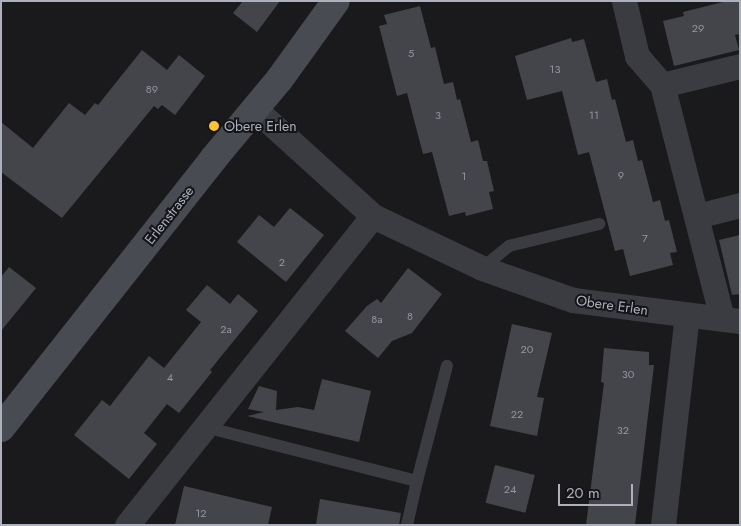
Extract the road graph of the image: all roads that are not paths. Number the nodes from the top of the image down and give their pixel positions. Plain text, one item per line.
1 (336, 1) edge
2 (624, 1) edge
3 (740, 66) edge
4 (662, 85) junction
5 (255, 108) junction
6 (740, 205) edge
7 (373, 216) junction
8 (697, 216) junction
9 (599, 224) dead end
10 (482, 268) junction
11 (687, 315) junction
12 (731, 320) edge
13 (447, 366) dead end
14 (206, 427) junction
15 (1, 428) edge
16 (416, 481) junction
17 (127, 525) edge
18 (407, 525) edge
19 (663, 525) edge

1 - 5 street, Erlenstrasse
2 - 4 street
3 - 4 street
4 - 8 street
5 - 7 street, Obere Erlen
5 - 15 street, Erlenstrasse
6 - 8 street
7 - 10 street, Obere Erlen
7 - 14 street
8 - 12 street
9 - 10 lane
10 - 11 street, Obere Erlen
11 - 12 street, Obere Erlen
11 - 19 street
13 - 16 lane
14 - 16 lane
14 - 17 street
16 - 18 lane

